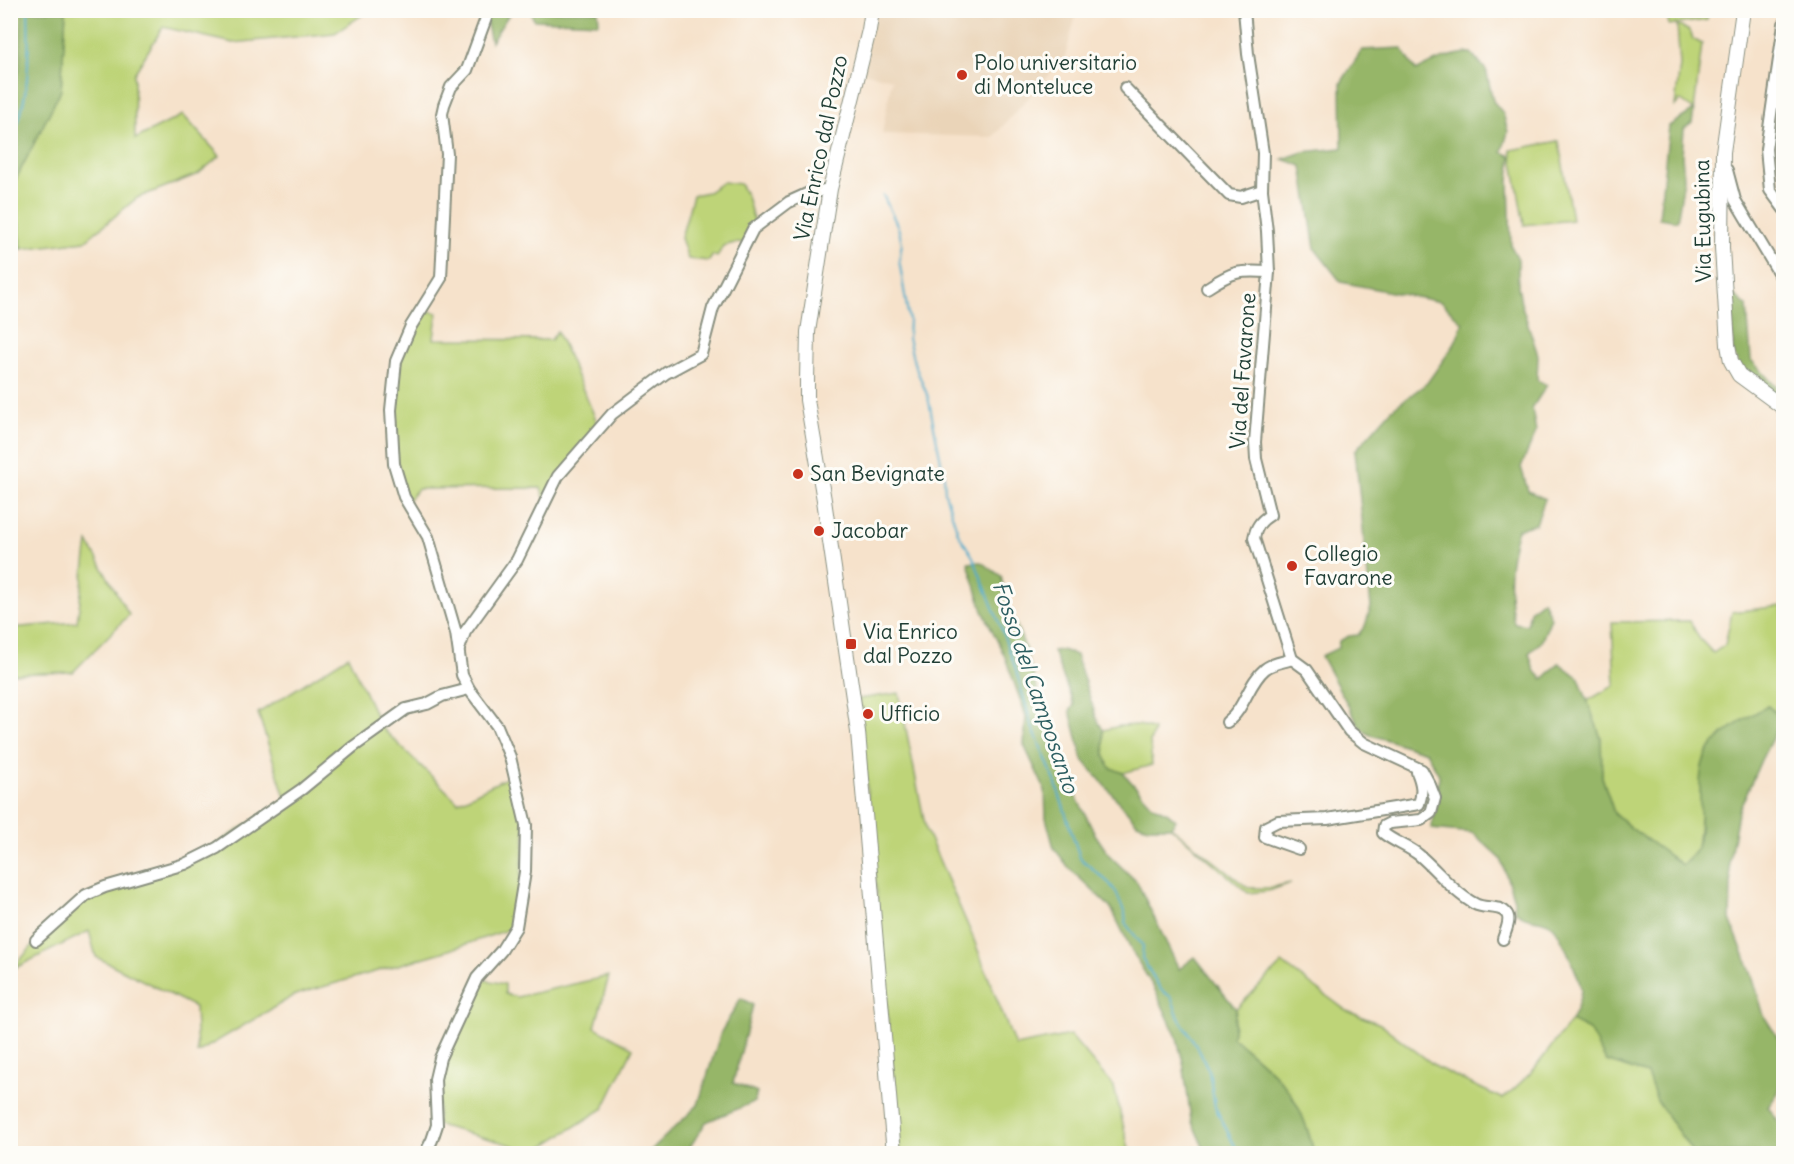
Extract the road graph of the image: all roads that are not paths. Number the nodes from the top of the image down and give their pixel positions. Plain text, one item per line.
1 (489, 10) edge
2 (872, 10) edge
3 (1244, 10) edge
4 (1743, 10) edge
5 (1784, 24) edge
6 (1125, 88) dead end
7 (1723, 152) junction
8 (830, 189) junction
9 (1262, 190) junction
10 (1784, 209) edge
11 (1269, 272) junction
12 (1784, 282) edge
13 (1207, 288) dead end
14 (1784, 408) edge
15 (459, 651) junction
16 (1292, 659) junction
17 (469, 689) junction
18 (1227, 722) dead end
19 (1415, 766) junction
20 (1299, 849) dead end
21 (1503, 939) dead end
22 (36, 940) dead end
23 (425, 1154) edge
24 (894, 1154) edge

1 - 15 street
2 - 8 street, Via Enrico dal Pozzo
3 - 9 street, Via del Favarone
4 - 7 street, Via Eugubina
5 - 10 street
6 - 9 street
7 - 12 street
7 - 14 street, Via Eugubina
8 - 15 street
8 - 24 street, Via Enrico dal Pozzo
9 - 11 street, Via del Favarone
11 - 13 street
11 - 16 street, Via del Favarone
15 - 17 street
16 - 18 street
16 - 19 street, Via del Favarone
17 - 22 street
17 - 23 street
19 - 20 street
19 - 21 street

